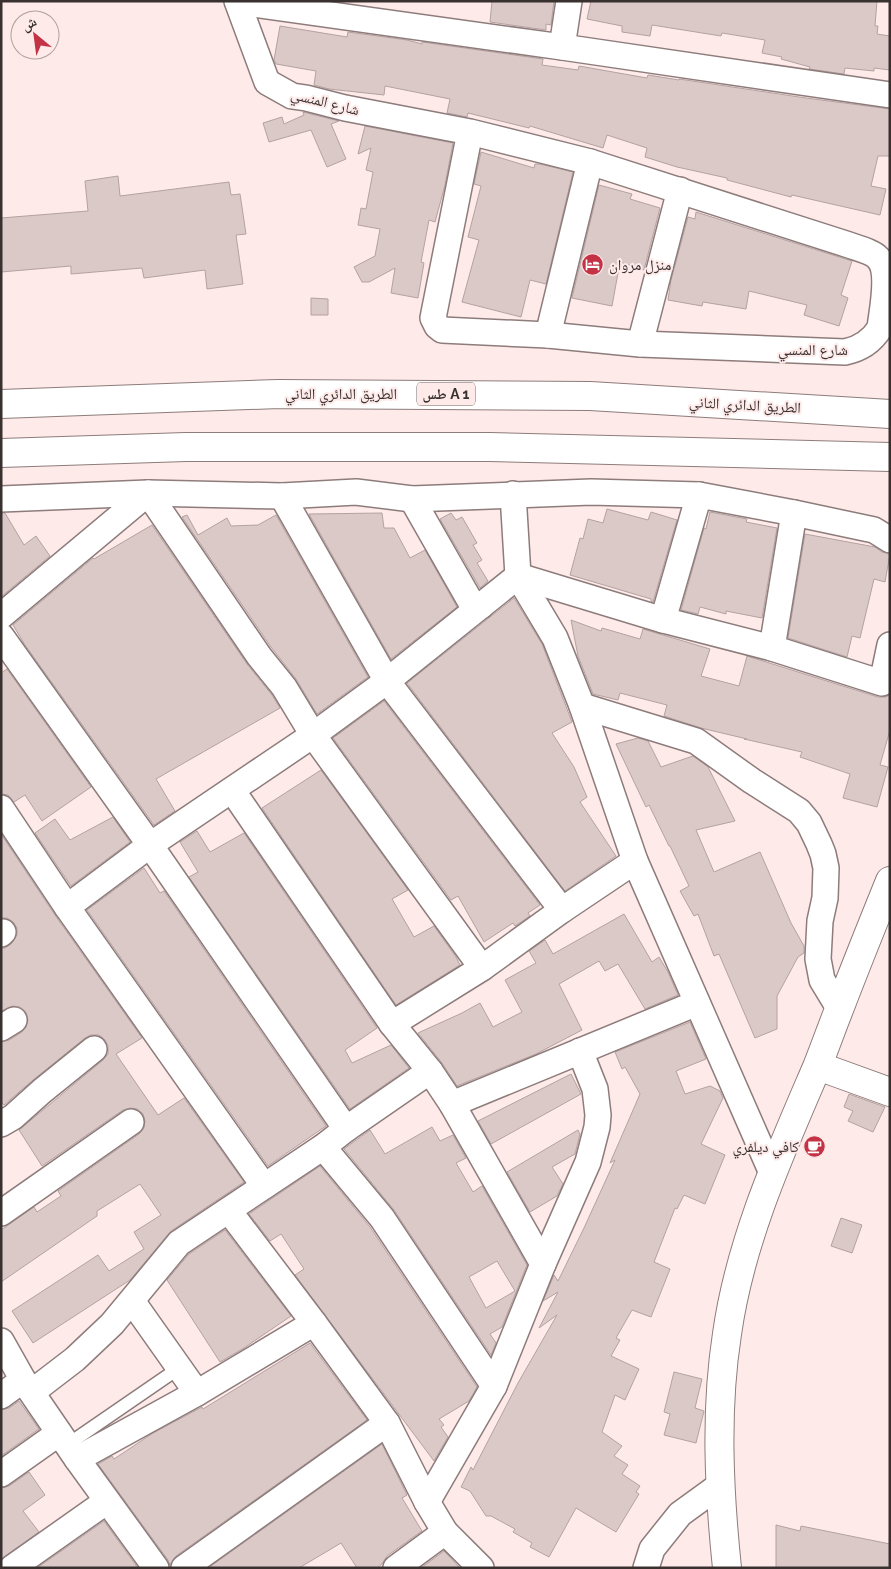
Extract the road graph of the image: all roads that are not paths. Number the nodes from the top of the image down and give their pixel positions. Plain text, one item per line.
1 (569, 1) edge
2 (237, 2) edge
3 (562, 47) junction
4 (890, 95) edge
5 (470, 132) junction
6 (590, 162) junction
7 (680, 190) junction
8 (548, 336) junction
9 (640, 344) junction
10 (1, 404) edge
11 (890, 414) edge
12 (1, 453) edge
13 (890, 457) edge
14 (148, 493) junction
15 (512, 494) junction
16 (699, 495) junction
17 (282, 496) junction
18 (1, 499) edge
19 (412, 499) junction
20 (794, 513) junction
21 (890, 540) edge
22 (518, 576) junction
23 (482, 606) junction
24 (1, 616) edge
25 (663, 620) junction
26 (1, 636) edge
27 (890, 645) edge
28 (772, 648) junction
29 (387, 682) junction
30 (582, 706) junction
31 (313, 735) junction
32 (232, 790) junction
33 (1, 808) edge
34 (150, 845) junction
35 (635, 861) junction
36 (890, 881) edge
37 (66, 907) junction
38 (562, 910) junction
39 (482, 968) junction
40 (697, 1003) junction
41 (839, 1008) junction
42 (392, 1024) junction
43 (94, 1049) dead end
44 (580, 1051) junction
45 (818, 1066) junction
46 (430, 1071) junction
47 (890, 1092) edge
48 (452, 1104) junction
49 (131, 1122) dead end
50 (1, 1124) edge
51 (346, 1129) junction
52 (323, 1148) junction
53 (772, 1173) junction
54 (264, 1186) junction
55 (229, 1211) junction
56 (1, 1213) edge
57 (543, 1264) junction
58 (132, 1301) junction
59 (314, 1323) junction
60 (1, 1341) edge
61 (180, 1368) junction
62 (27, 1386) junction
63 (494, 1386) junction
64 (197, 1392) junction
65 (1, 1396) edge
66 (387, 1423) junction
67 (68, 1446) junction
68 (1, 1474) edge
69 (720, 1485) junction
70 (107, 1501) junction
71 (427, 1502) junction
72 (446, 1532) junction
73 (12, 1568) edge
74 (156, 1568) edge
75 (184, 1568) edge
76 (396, 1568) edge
77 (482, 1568) edge
78 (646, 1568) edge
79 (727, 1568) edge

1 - 3 street
2 - 3 street
2 - 5 street, شارع المنسي
3 - 4 street
5 - 6 street, شارع المنسي
5 - 8 street, شارع المنسي
6 - 7 street, شارع المنسي
6 - 8 street
7 - 9 street
7 - 9 street, شارع المنسي
8 - 9 street, شارع المنسي
10 - 11 main road, الطريق الدائري الثاني / طس A 1
12 - 13 main road
14 - 17 street
14 - 18 street
14 - 24 street
14 - 31 street
15 - 16 street
15 - 19 street
15 - 22 street
16 - 20 street
16 - 25 street
17 - 19 street
17 - 29 street
19 - 23 street
20 - 21 street
20 - 28 street
22 - 23 street
22 - 25 street
22 - 30 street
23 - 29 street
25 - 28 street
26 - 34 street
27 - 28 street
29 - 31 street
29 - 38 street
30 - 35 street
30 - 41 street
31 - 32 street
31 - 39 street
32 - 34 street
32 - 42 street
33 - 37 street
34 - 37 street
34 - 51 street
35 - 38 street
35 - 40 street
36 - 41 main road
37 - 54 street
38 - 39 street
39 - 42 street
40 - 44 street
40 - 53 street
41 - 45 main road
42 - 46 street
43 - 50 street
44 - 48 street
44 - 57 street
45 - 47 main road
45 - 53 main road
46 - 48 street
46 - 51 street
48 - 57 street
49 - 56 street
51 - 52 street
52 - 54 street
52 - 63 street
53 - 69 main road
54 - 55 street
55 - 58 street
55 - 59 street
57 - 63 street
58 - 61 street
58 - 62 street
59 - 64 street
59 - 66 street
60 - 62 street
61 - 64 street
61 - 67 lane
62 - 65 street
62 - 67 street
63 - 71 street
64 - 67 street
66 - 71 street
66 - 75 street
67 - 68 street
67 - 70 street
69 - 78 street
69 - 79 main road
70 - 73 street
70 - 74 street
71 - 72 street
72 - 76 street
72 - 77 street

